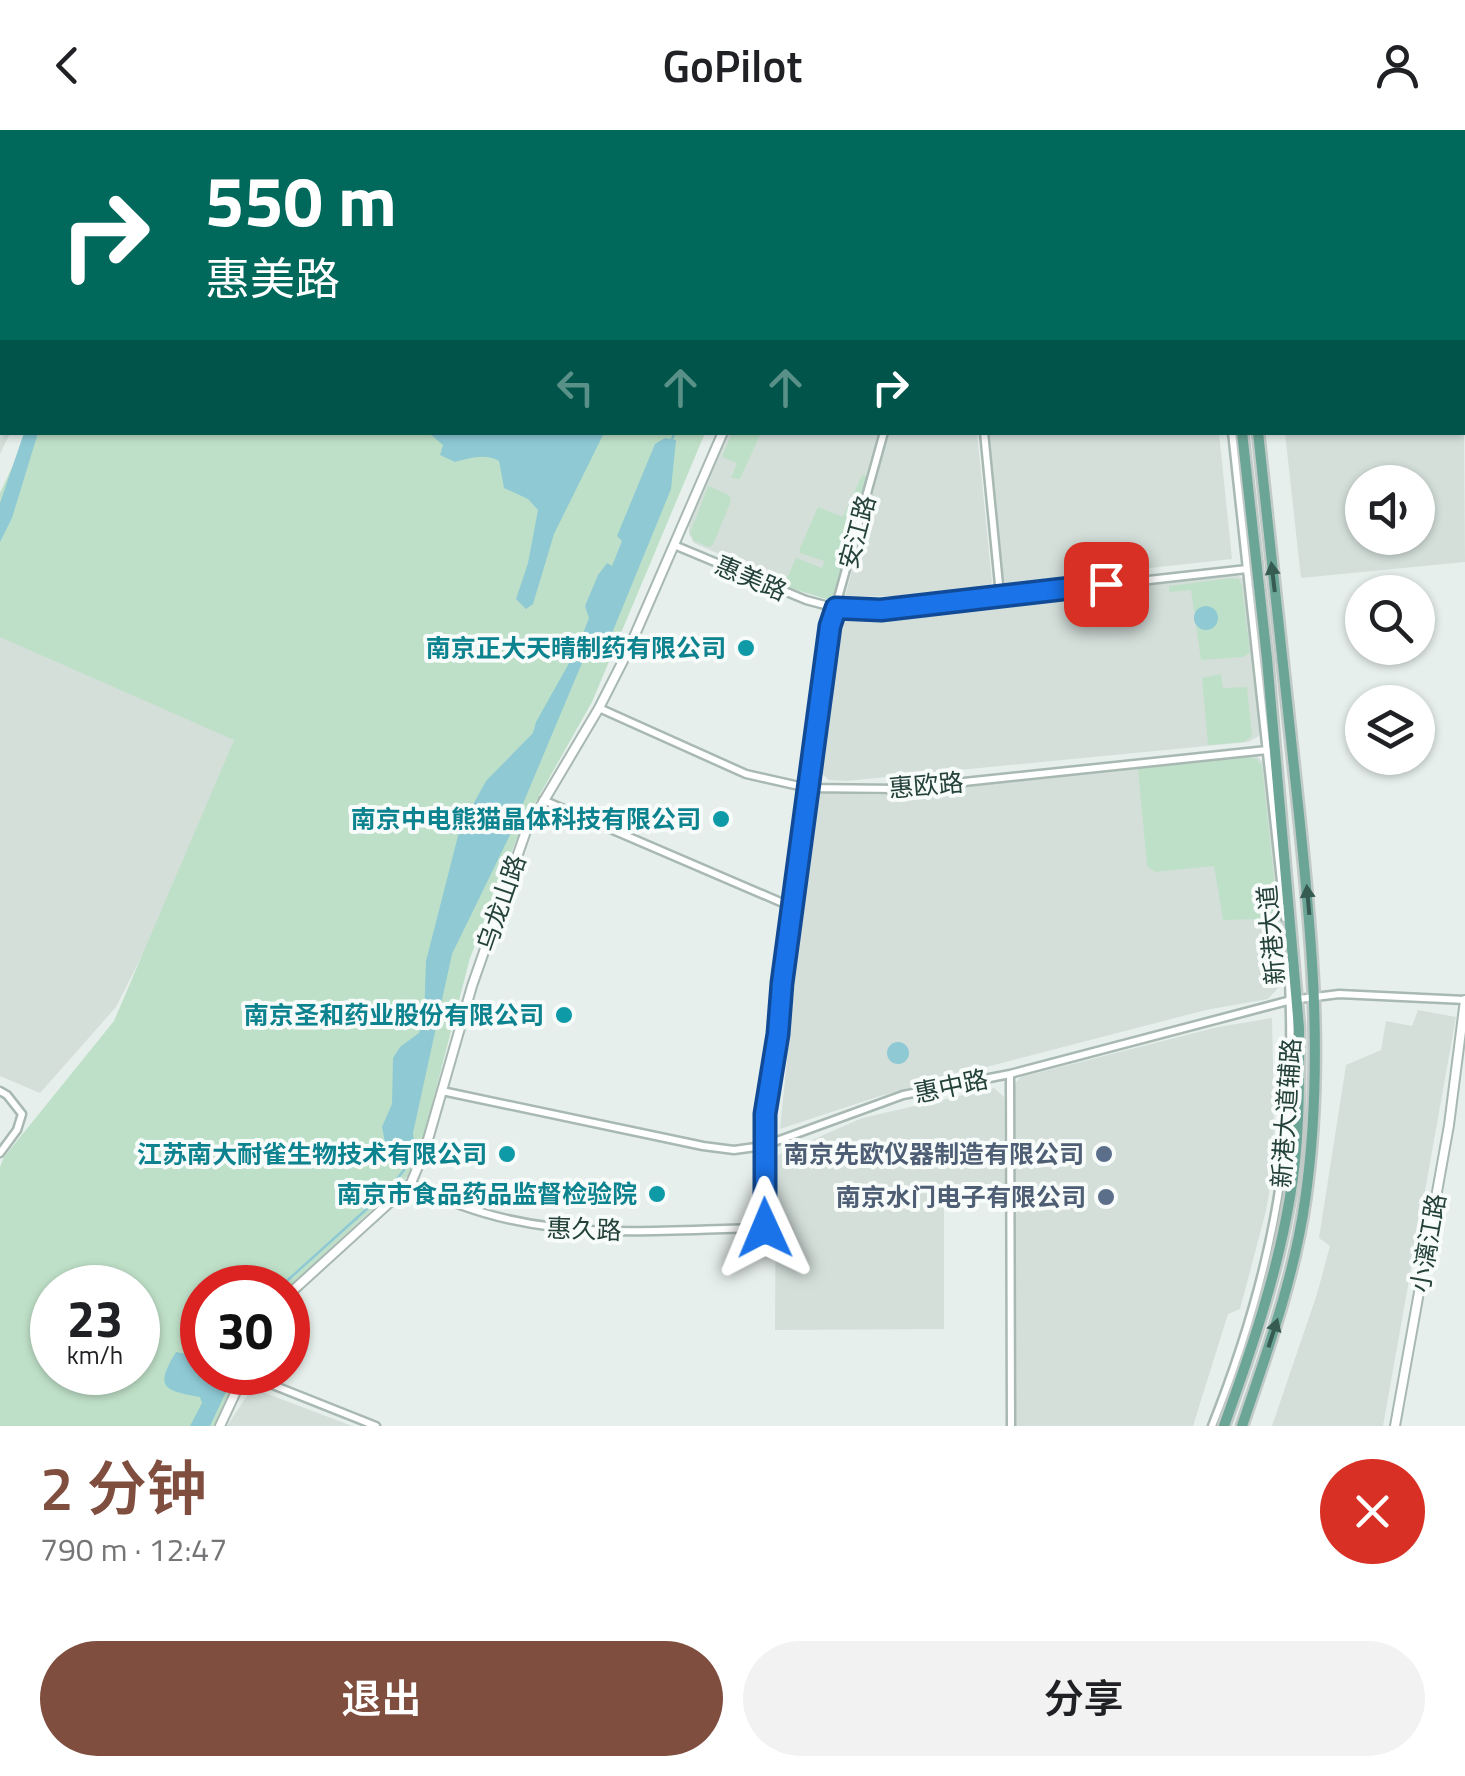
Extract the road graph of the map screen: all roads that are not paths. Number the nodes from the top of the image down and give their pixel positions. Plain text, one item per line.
1 (722, 435) edge
2 (883, 435) edge
3 (984, 435) edge
4 (1232, 435) edge
5 (1242, 435) edge
6 (1258, 435) edge
7 (674, 545) junction
8 (1247, 569) junction
9 (1000, 595) junction
10 (836, 608) junction
11 (600, 708) junction
12 (1267, 750) junction
13 (808, 788) junction
14 (543, 800) junction
15 (792, 907) junction
16 (1315, 998) junction
17 (1294, 1000) junction
18 (1465, 1000) edge
19 (1010, 1074) junction
20 (0, 1091) edge
21 (442, 1091) junction
22 (763, 1146) junction
23 (0, 1153) edge
24 (411, 1183) junction
25 (765, 1228) joint
26 (310, 1275) edge
27 (235, 1395) edge
28 (298, 1395) edge
29 (220, 1426) edge
30 (376, 1426) edge
31 (1011, 1426) edge
32 (1212, 1426) edge
33 (1224, 1426) edge
34 (1242, 1426) edge
35 (1394, 1426) edge

1 - 7 street, 乌龙山路
2 - 10 street, 安江路
3 - 9 street
4 - 8 street, 新港大道辅路
5 - 17 main road, 新港大道
16 -> 6 main road, 新港大道
7 - 10 street, 惠美路
7 - 11 street, 乌龙山路
8 - 9 street, 惠美路
8 - 12 street, 新港大道辅路
9 - 10 street, 惠美路
10 - 13 street, 安江路
11 - 13 street, 惠欧路
11 - 14 street, 乌龙山路
12 - 13 street, 惠欧路
12 - 17 street, 新港大道辅路
13 - 15 street, 安江路
14 - 15 street
14 - 21 street, 乌龙山路
15 - 22 street, 安江路
16 - 17 street, 惠中路
16 - 18 street, 惠中路
34 -> 16 main road, 新港大道
17 - 19 street, 惠中路
17 - 32 street, 新港大道辅路
17 - 33 main road, 新港大道
18 - 35 street, 小漓江路
19 - 22 street, 惠中路
19 - 31 street
20 - 23 street
21 - 22 street, 惠中路
21 - 24 street, 乌龙山路
22 - 25 street, 安江路
24 - 25 street, 惠久路
24 - 26 street, 乌龙山路
27 - 29 street
28 - 30 street

